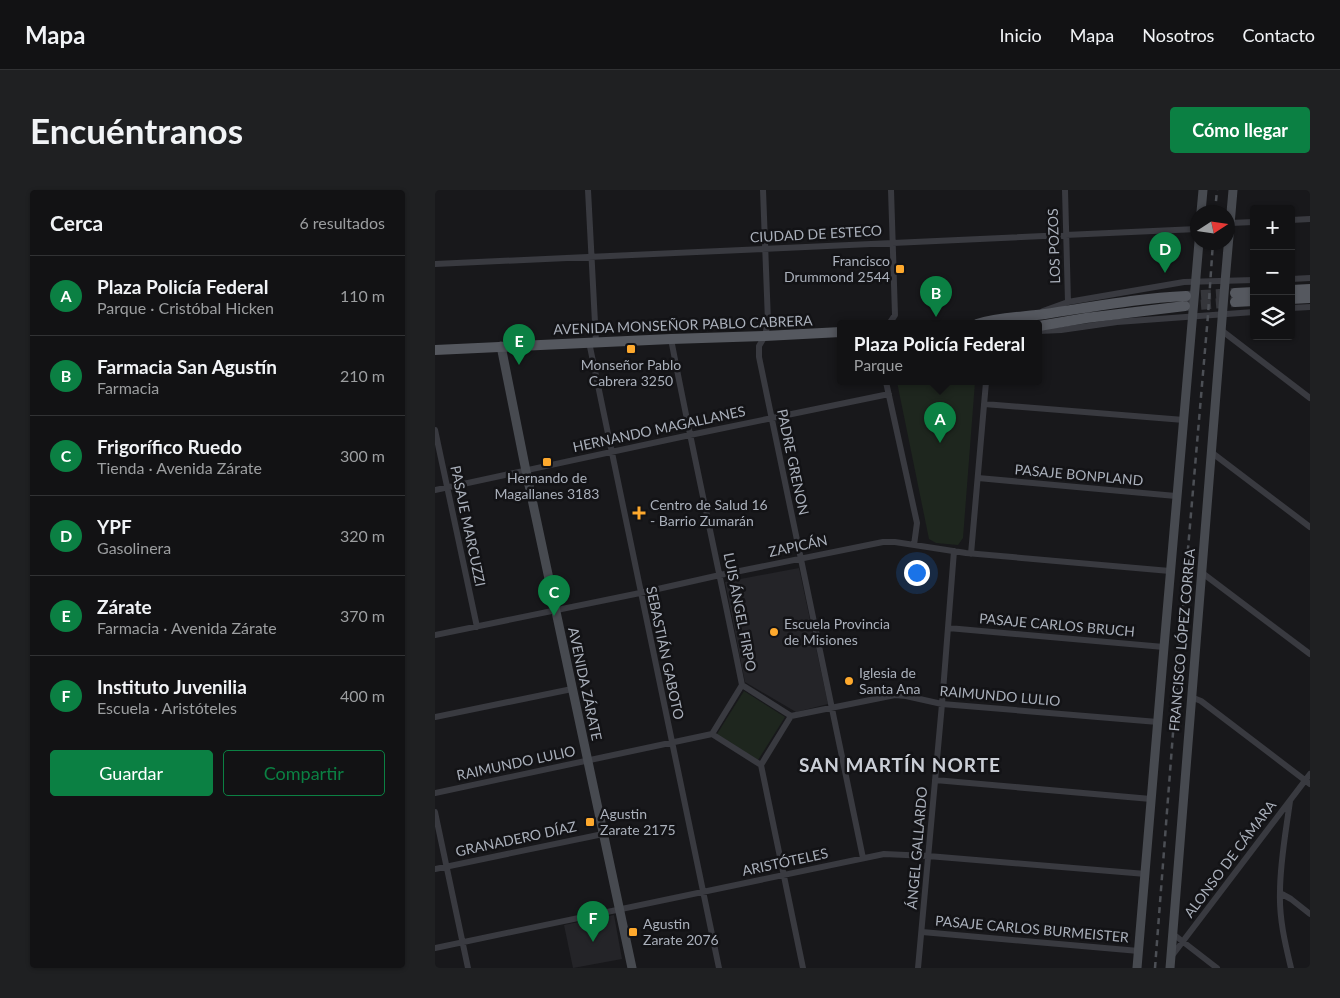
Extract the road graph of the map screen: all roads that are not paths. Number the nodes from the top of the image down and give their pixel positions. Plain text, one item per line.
1 (587, 190) edge
2 (763, 190) edge
3 (891, 190) edge
4 (1065, 190) edge
5 (1203, 190) edge
6 (1233, 190) edge
7 (1202, 205) edge
8 (1232, 205) edge
9 (1310, 219) edge
10 (1295, 220) edge
11 (1250, 222) edge
12 (1235, 223) edge
13 (1190, 229) edge
14 (1066, 235) junction
15 (893, 242) junction
16 (765, 249) junction
17 (1198, 250) edge
18 (1228, 250) edge
19 (591, 256) junction
20 (435, 264) edge
21 (1310, 278) edge
22 (1295, 279) edge
23 (1250, 280) edge
24 (1195, 282) junction
25 (1225, 282) junction
26 (1310, 289) edge
27 (1295, 290) edge
28 (1250, 293) edge
29 (1310, 298) edge
30 (1295, 299) edge
31 (1250, 300) edge
32 (1068, 302) junction
33 (1310, 307) edge
34 (1295, 308) edge
35 (1250, 312) edge
36 (1222, 315) junction
37 (1030, 316) junction
38 (1192, 316) junction
39 (892, 320) edge
40 (989, 320) edge
41 (1042, 325) edge
42 (1221, 330) junction
43 (1042, 331) edge
44 (837, 332) edge
45 (765, 336) junction
46 (671, 339) junction
47 (592, 342) junction
48 (501, 346) junction
49 (435, 350) edge
50 (887, 385) edge
51 (986, 385) edge
52 (889, 394) junction
53 (1310, 398) edge
54 (984, 404) junction
55 (771, 418) junction
56 (1183, 420) junction
57 (435, 430) edge
58 (690, 435) junction
59 (611, 452) junction
60 (1211, 452) junction
61 (526, 471) junction
62 (978, 478) junction
63 (447, 488) junction
64 (435, 490) edge
65 (1177, 496) junction
66 (1310, 527) edge
67 (914, 545) junction
68 (954, 551) junction
69 (971, 554) junction
70 (801, 558) junction
71 (1170, 571) junction
72 (1201, 572) junction
73 (720, 575) junction
74 (640, 593) junction
75 (556, 611) junction
76 (477, 627) junction
77 (948, 628) junction
78 (435, 635) edge
79 (1164, 647) junction
80 (1310, 654) edge
81 (742, 685) junction
82 (572, 689) junction
83 (1191, 697) junction
84 (942, 704) junction
85 (831, 707) junction
86 (791, 716) junction
87 (435, 717) edge
88 (1158, 722) junction
89 (712, 734) junction
90 (671, 743) junction
91 (587, 761) junction
92 (761, 765) junction
93 (1309, 779) edge
94 (935, 780) junction
95 (435, 793) edge
96 (1151, 799) junction
97 (1291, 800) junction
98 (435, 812) edge
99 (603, 834) junction
100 (928, 856) junction
101 (863, 858) junction
102 (447, 867) junction
103 (435, 869) edge
104 (1146, 874) junction
105 (784, 875) junction
106 (703, 892) junction
107 (1280, 893) junction
108 (619, 909) junction
109 (1310, 914) edge
110 (922, 932) junction
111 (1173, 934) junction
112 (1183, 942) junction
113 (463, 943) junction
114 (435, 948) edge
115 (1139, 951) junction
116 (1171, 958) junction
117 (468, 968) edge
118 (632, 968) edge
119 (719, 968) edge
120 (803, 968) edge
121 (918, 968) edge
122 (1137, 968) edge
123 (1170, 968) edge
124 (1217, 968) edge
125 (1291, 968) edge

1 - 19 street, SEBASTIÁN GABOTO
2 - 16 street, PADRE GRENON
3 - 15 street
4 - 14 street, LOS POZOS
5 - 7 main road
6 - 8 main road, FRANCISCO LÓPEZ CORREA
9 - 10 street
11 - 12 street
13 - 14 street, CIUDAD DE ESTECO
14 - 15 street, CIUDAD DE ESTECO
14 - 32 street, LOS POZOS
15 - 16 street, CIUDAD DE ESTECO
15 - 39 street
16 - 19 street, CIUDAD DE ESTECO
16 - 45 street, PADRE GRENON
17 - 24 main road, FRANCISCO LÓPEZ CORREA
18 - 25 main road, FRANCISCO LÓPEZ CORREA
19 - 20 street, CIUDAD DE ESTECO
19 - 47 street, SEBASTIÁN GABOTO
21 - 22 street
23 - 25 street
24 - 25 street
24 - 32 street
24 - 38 main road, FRANCISCO LÓPEZ CORREA
25 - 36 main road, FRANCISCO LÓPEZ CORREA
26 - 27 main road
28 - 31 main road
29 - 30 main road
32 - 37 street
33 - 34 street
35 - 36 street
36 - 38 street
36 - 42 main road, FRANCISCO LÓPEZ CORREA
37 - 40 main road
37 - 41 main road
38 - 43 street
38 - 56 main road, FRANCISCO LÓPEZ CORREA
42 - 53 street
42 - 60 main road, FRANCISCO LÓPEZ CORREA
44 - 45 main road, AVENIDA MONSEÑOR PABLO CABRERA
45 - 46 main road, AVENIDA MONSEÑOR PABLO CABRERA
45 - 55 street, PADRE GRENON
46 - 47 main road, AVENIDA MONSEÑOR PABLO CABRERA
46 - 58 street, LUIS ÁNGEL FIRPO
47 - 48 main road, AVENIDA MONSEÑOR PABLO CABRERA
47 - 59 street, SEBASTIÁN GABOTO
48 - 49 main road, AVENIDA MONSEÑOR PABLO CABRERA
48 - 61 main road, AVENIDA ZÁRATE
50 - 52 street
51 - 54 street
52 - 55 street, HERNANDO MAGALLANES
52 - 67 street
54 - 56 street
54 - 62 street
55 - 58 street, HERNANDO MAGALLANES
55 - 70 street, PADRE GRENON
56 - 65 main road, FRANCISCO LÓPEZ CORREA
57 - 63 street, PASAJE MARCUZZI
58 - 59 street, HERNANDO MAGALLANES
58 - 73 street, LUIS ÁNGEL FIRPO
59 - 61 street, HERNANDO MAGALLANES
59 - 74 street, SEBASTIÁN GABOTO
60 - 66 street
60 - 72 main road, FRANCISCO LÓPEZ CORREA
61 - 63 street, HERNANDO MAGALLANES
61 - 75 main road, AVENIDA ZÁRATE
62 - 65 street, PASAJE BONPLAND
62 - 69 street
63 - 64 street, HERNANDO MAGALLANES
63 - 76 street, PASAJE MARCUZZI
65 - 71 main road, FRANCISCO LÓPEZ CORREA
67 - 68 street, ZAPICÁN
67 - 70 street, ZAPICÁN
68 - 69 street, ZAPICÁN
68 - 77 street, ÁNGEL GALLARDO
69 - 71 street, ZAPICÁN
70 - 73 street, ZAPICÁN
70 - 85 street, PADRE GRENON
71 - 79 main road, FRANCISCO LÓPEZ CORREA
72 - 80 street
72 - 83 main road, FRANCISCO LÓPEZ CORREA
73 - 74 street, ZAPICÁN
73 - 81 street, LUIS ÁNGEL FIRPO
74 - 75 street, ZAPICÁN
74 - 90 street, SEBASTIÁN GABOTO
75 - 76 street, ZAPICÁN
75 - 82 main road, AVENIDA ZÁRATE
76 - 78 street, ZAPICÁN
77 - 79 street, PASAJE CARLOS BRUCH
77 - 84 street, ÁNGEL GALLARDO
79 - 88 main road, FRANCISCO LÓPEZ CORREA
81 - 86 street, LUIS ÁNGEL FIRPO
81 - 89 street, LUIS ÁNGEL FIRPO
82 - 87 street
82 - 91 main road, AVENIDA ZÁRATE
83 - 93 street
83 - 111 main road, FRANCISCO LÓPEZ CORREA
84 - 85 street, RAIMUNDO LULIO
84 - 88 street, RAIMUNDO LULIO
84 - 94 street, ÁNGEL GALLARDO
85 - 86 street, RAIMUNDO LULIO
85 - 101 street, PADRE GRENON
86 - 92 street
88 - 96 main road, FRANCISCO LÓPEZ CORREA
89 - 90 street, RAIMUNDO LULIO
89 - 92 street
90 - 91 street, RAIMUNDO LULIO
90 - 106 street, SEBASTIÁN GABOTO
91 - 95 street, RAIMUNDO LULIO
91 - 99 main road, AVENIDA ZÁRATE
92 - 105 street
93 - 97 street, ALONSO DE CÁMARA
94 - 96 street
94 - 100 street, ÁNGEL GALLARDO
96 - 104 main road, FRANCISCO LÓPEZ CORREA
97 - 107 street
97 - 112 street, ALONSO DE CÁMARA
98 - 102 street
99 - 102 street, GRANADERO DÍAZ
99 - 108 main road, AVENIDA ZÁRATE
100 - 101 street, ARISTÓTELES
100 - 104 street, ARISTÓTELES
100 - 110 street, ÁNGEL GALLARDO
101 - 105 street, ARISTÓTELES
102 - 103 street, GRANADERO DÍAZ
102 - 113 street
104 - 115 main road, FRANCISCO LÓPEZ CORREA
105 - 106 street, ARISTÓTELES
105 - 120 street
106 - 108 street, ARISTÓTELES
106 - 119 street, SEBASTIÁN GABOTO
107 - 109 street
107 - 125 street
108 - 113 street, ARISTÓTELES
108 - 118 main road, AVENIDA ZÁRATE
110 - 115 street, PASAJE CARLOS BURMEISTER
110 - 121 street, ÁNGEL GALLARDO
111 - 112 street
111 - 116 main road, FRANCISCO LÓPEZ CORREA
112 - 116 street, ALONSO DE CÁMARA
112 - 124 street
113 - 114 street, ARISTÓTELES
113 - 117 street
115 - 122 main road, FRANCISCO LÓPEZ CORREA
116 - 123 main road, FRANCISCO LÓPEZ CORREA

